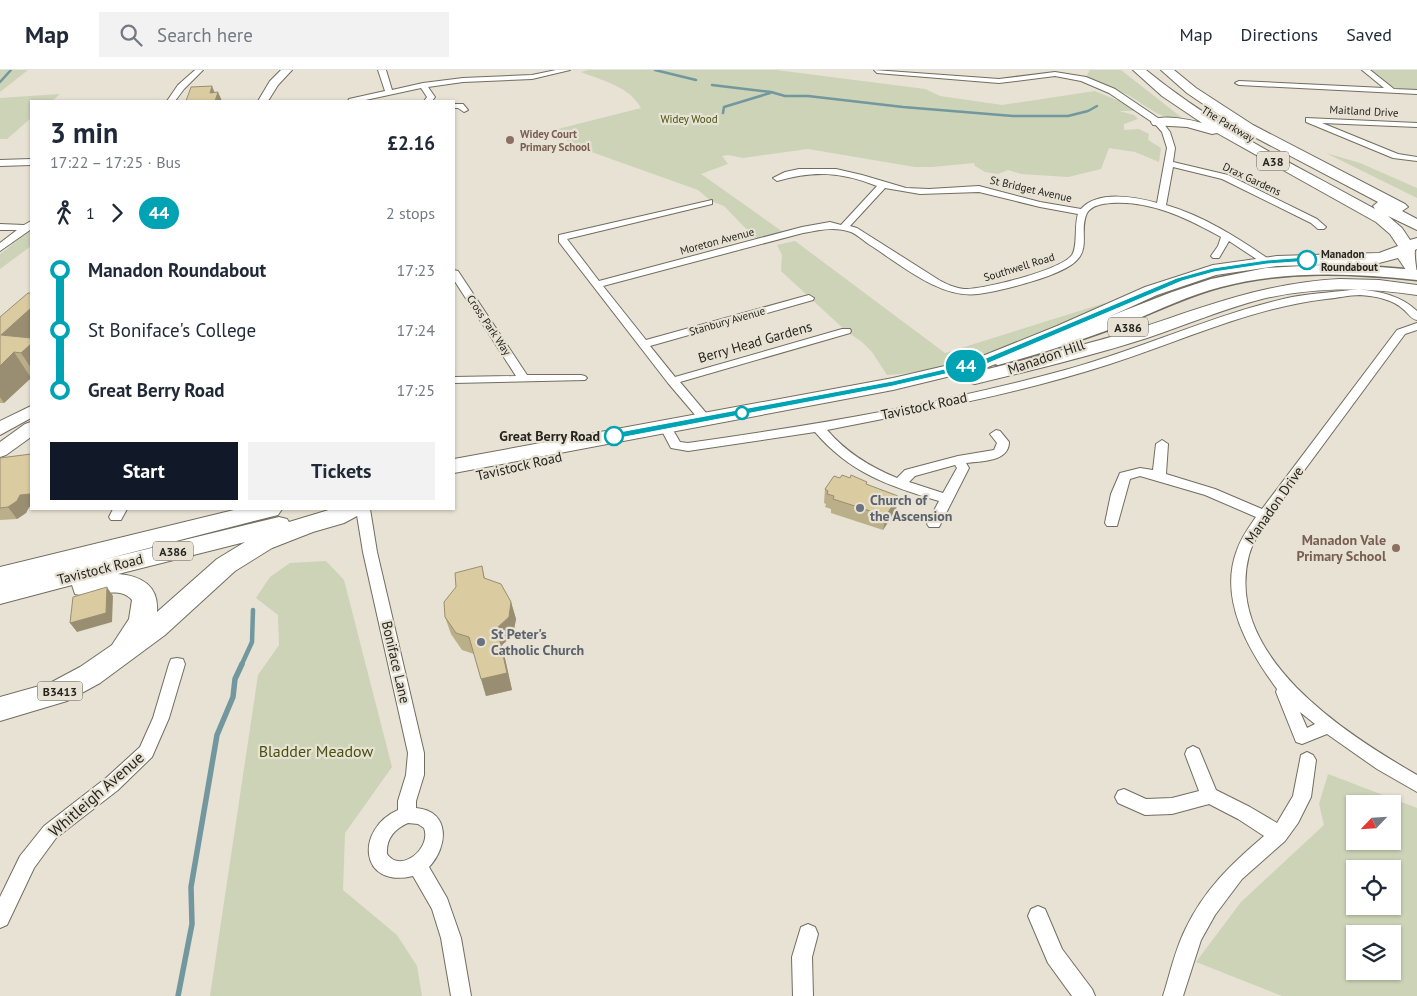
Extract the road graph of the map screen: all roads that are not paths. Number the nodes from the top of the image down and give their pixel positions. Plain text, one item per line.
1 (199, 70) edge
2 (287, 70) edge
3 (382, 70) edge
4 (458, 70) edge
5 (566, 70) edge
6 (1072, 70) edge
7 (1139, 70) edge
8 (1150, 70) edge
9 (1167, 70) edge
10 (1183, 70) edge
11 (1366, 70) edge
12 (881, 72) edge
13 (1058, 72) edge
14 (1078, 78) junction
15 (463, 80) junction
16 (1239, 83) dead end
17 (423, 85) junction
18 (1392, 91) junction
19 (389, 92) junction
20 (1417, 92) edge
21 (172, 100) edge
22 (264, 100) edge
23 (356, 100) edge
24 (429, 100) edge
25 (1158, 122) junction
26 (1417, 125) edge
27 (1269, 158) junction
28 (1412, 161) edge
29 (30, 162) edge
30 (0, 163) edge
31 (1169, 164) junction
32 (777, 178) dead end
33 (883, 185) junction
34 (710, 202) dead end
35 (1417, 205) edge
36 (1161, 207) junction
37 (1083, 212) junction
38 (1417, 215) edge
39 (1417, 225) edge
40 (29, 226) edge
41 (0, 227) edge
42 (844, 227) junction
43 (1321, 227) dead end
44 (1226, 236) junction
45 (1410, 246) edge
46 (0, 248) edge
47 (1216, 256) dead end
48 (1267, 262) junction
49 (1417, 274) edge
50 (455, 275) edge
51 (1417, 281) edge
52 (597, 285) junction
53 (1417, 290) edge
54 (809, 298) dead end
55 (1417, 317) edge
56 (1417, 326) edge
57 (846, 331) dead end
58 (644, 344) junction
59 (981, 363) junction
60 (1019, 368) junction
61 (523, 378) junction
62 (581, 378) dead end
63 (455, 380) edge
64 (672, 381) junction
65 (30, 412) edge
66 (30, 417) edge
67 (706, 420) junction
68 (818, 428) junction
69 (0, 429) edge
70 (30, 429) edge
71 (670, 430) junction
72 (996, 434) dead end
73 (0, 438) edge
74 (1162, 444) dead end
75 (0, 451) edge
76 (22, 457) edge
77 (958, 460) junction
78 (0, 462) edge
79 (455, 466) edge
80 (1159, 476) junction
81 (455, 481) edge
82 (900, 484) junction
83 (947, 499) junction
84 (247, 510) edge
85 (266, 510) edge
86 (342, 510) edge
87 (349, 510) edge
88 (363, 510) edge
89 (1264, 515) junction
90 (1112, 523) dead end
91 (934, 524) dead end
92 (202, 526) junction
93 (0, 576) edge
94 (0, 594) edge
95 (0, 606) edge
96 (114, 659) junction
97 (177, 664) dead end
98 (1288, 690) junction
99 (0, 709) edge
100 (1329, 726) junction
101 (1193, 754) dead end
102 (1307, 760) dead end
103 (1417, 784) edge
104 (1210, 796) junction
105 (1124, 797) dead end
106 (407, 815) junction
107 (1279, 835) junction
108 (417, 865) junction
109 (1038, 916) dead end
110 (0, 918) edge
111 (808, 934) dead end
112 (461, 996) edge
113 (803, 996) edge
114 (1085, 996) edge
115 (1173, 996) edge

1 - 21 street
2 - 22 main road
3 - 19 street
4 - 15 street
5 - 15 street
6 - 14 street
7 - 27 highway, A38
8 - 39 highway, The Parkway / A38
9 - 38 highway, The Parkway / A38
10 - 35 highway, A38
11 - 18 street
12 - 13 street
13 - 14 street
14 - 25 street
15 - 17 street
16 - 18 street
17 - 19 street
17 - 24 street
18 - 20 street
19 - 23 street
25 - 27 highway
25 - 31 street
26 - 28 street, Maitland Drive
27 - 45 highway, A38
29 - 30 street
31 - 36 street
31 - 43 street, Drax Gardens
32 - 33 street, St Bridget Avenue
33 - 37 street, St Bridget Avenue
33 - 42 street
34 - 52 street
36 - 37 street
36 - 44 street
37 - 42 street, Southwell Road
40 - 41 street
40 - 46 street
42 - 52 street, Moreton Avenue
44 - 47 street
44 - 48 street
45 - 48 highway
45 - 49 highway
48 - 59 highway
49 - 59 main road, Manadon Hill / A386
50 - 61 street, Cross Park Way
51 - 60 main road, Manadon Hill / A386
52 - 58 street
53 - 60 highway
54 - 58 street, Stanbury Avenue
55 - 68 street, Tavistock Road
56 - 89 street, Manadon Drive
57 - 64 street, Berry Head Gardens
58 - 64 street
59 - 67 highway, Manadon Hill / A386
60 - 71 highway, Manadon Hill / A386
61 - 62 street
61 - 63 street
64 - 67 street
65 - 69 main road
66 - 73 main road
67 - 71 highway, Manadon Hill / A386
68 - 71 street, Tavistock Road
68 - 82 street
70 - 75 main road
71 - 79 highway, Tavistock Road / A386
71 - 81 highway, Tavistock Road / A386
72 - 77 street
74 - 80 street
76 - 78 main road
77 - 82 street
77 - 83 street
80 - 89 street
80 - 90 street
82 - 83 street
83 - 91 street
84 - 92 highway
85 - 92 highway, Tavistock Road / A386
86 - 94 highway, Tavistock Road / A386
87 - 96 highway
88 - 106 street, Boniface Lane
89 - 98 street, Manadon Drive
92 - 93 highway, Tavistock Road / A386
95 - 96 highway
96 - 99 highway, B3413
97 - 110 street, Whitleigh Avenue
98 - 100 street, Manadon Drive
98 - 100 street
100 - 103 street, Manadon Drive
101 - 104 street
102 - 107 street
104 - 105 street
104 - 107 street
106 - 108 street
106 - 108 street
107 - 115 street
108 - 112 street
109 - 114 street
111 - 113 street

